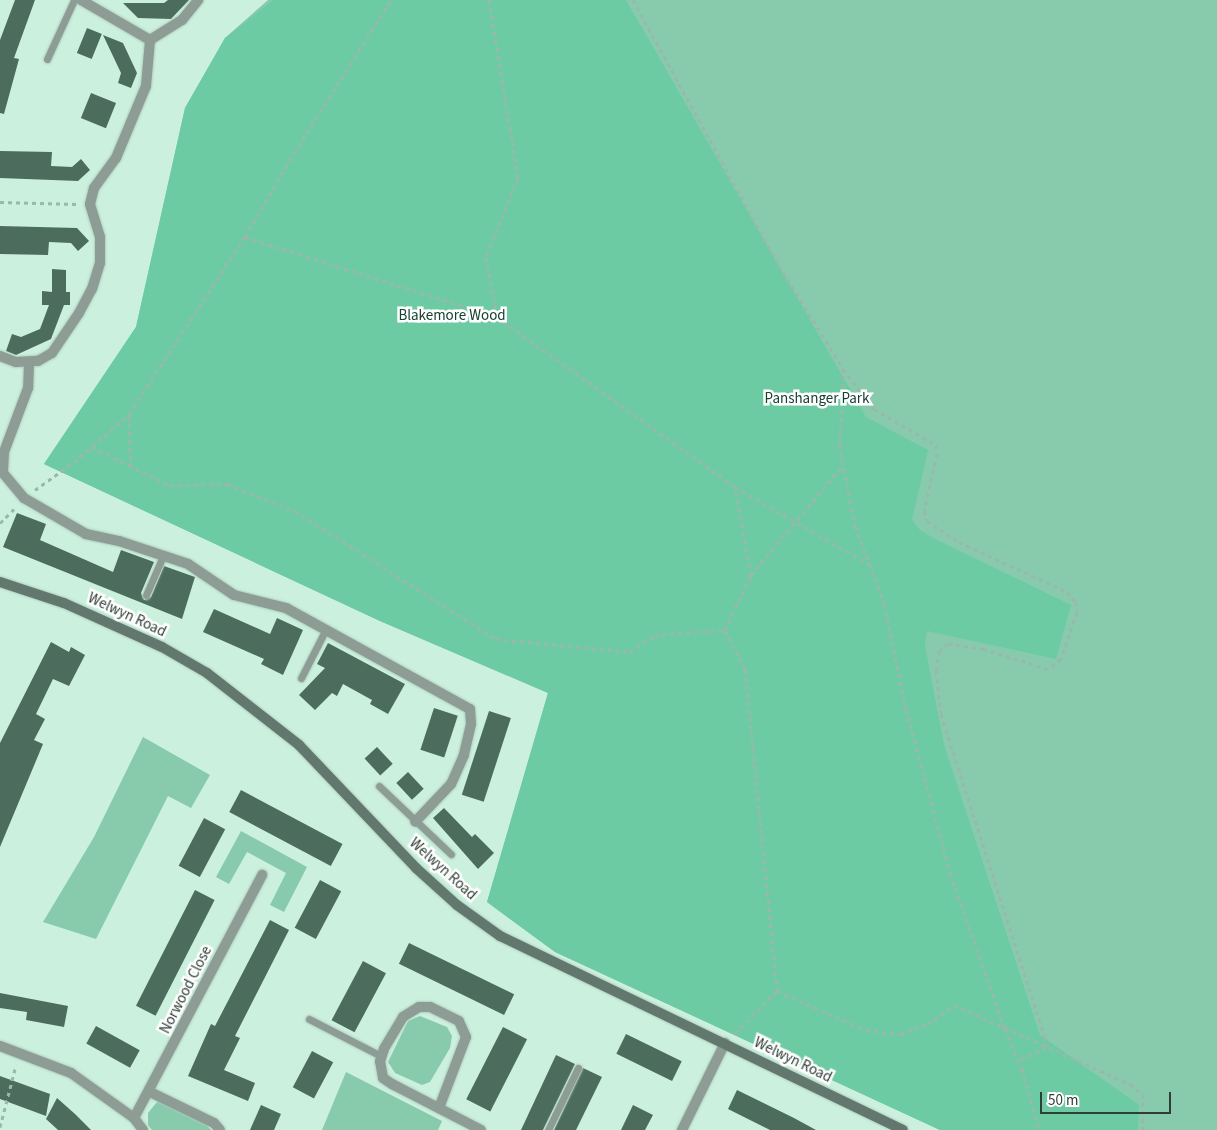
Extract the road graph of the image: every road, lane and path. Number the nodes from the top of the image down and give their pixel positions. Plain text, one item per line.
1 (74, 0) edge
2 (81, 0) edge
3 (198, 0) edge
4 (391, 0) edge
5 (489, 0) edge
6 (633, 0) edge
7 (150, 40) junction
8 (47, 59) dead end
9 (0, 202) edge
10 (90, 204) junction
11 (245, 237) junction
12 (497, 317) junction
13 (0, 356) edge
14 (29, 364) junction
15 (843, 368) junction
16 (129, 414) junction
17 (92, 447) junction
18 (74, 462) dead end
19 (132, 466) junction
20 (843, 466) junction
21 (735, 487) junction
22 (796, 521) junction
23 (163, 556) junction
24 (870, 564) junction
25 (751, 576) junction
26 (0, 582) edge
27 (146, 595) dead end
28 (326, 630) junction
29 (725, 630) junction
30 (301, 678) dead end
31 (379, 786) dead end
32 (415, 822) junction
33 (451, 854) dead end
34 (262, 875) dead end
35 (777, 991) junction
36 (309, 1019) dead end
37 (1005, 1029) junction
38 (724, 1043) junction
39 (0, 1046) edge
40 (1046, 1047) junction
41 (20, 1053) junction
42 (381, 1056) junction
43 (1019, 1061) junction
44 (578, 1068) dead end
45 (150, 1092) junction
46 (439, 1108) junction
47 (134, 1118) junction
48 (0, 1127) edge
49 (476, 1129) edge
50 (143, 1130) edge
51 (220, 1130) edge
52 (548, 1130) edge
53 (682, 1130) edge
54 (903, 1130) edge
55 (1040, 1130) edge
56 (1143, 1130) edge

1 - 8 lane
2 - 7 street
3 - 7 street
4 - 11 path
5 - 12 path
6 - 15 path
7 - 10 street
9 - 10 path
10 - 14 street
11 - 12 path
11 - 16 path
12 - 21 path
13 - 14 street
14 - 23 street
15 - 20 path
15 - 40 path
16 - 17 path
16 - 19 path
17 - 18 path
17 - 19 path
19 - 29 path
20 - 22 path
20 - 24 path
21 - 22 path
21 - 25 path
22 - 24 path
22 - 25 path
23 - 27 lane
23 - 28 street
24 - 37 path
25 - 29 path
26 - 38 main road, Welwyn Road
28 - 30 lane
28 - 32 street
29 - 35 path
31 - 32 lane
32 - 33 lane
34 - 45 street, Norwood Close
35 - 37 path
35 - 38 path
36 - 42 lane
37 - 40 path
37 - 43 path
38 - 53 street
38 - 54 main road, Welwyn Road
39 - 41 street
40 - 43 path
40 - 56 path
41 - 47 street
41 - 48 path
42 - 46 street
42 - 46 street
43 - 55 path
44 - 52 lane
45 - 47 street, Norwood Close
45 - 51 street
46 - 49 street
47 - 50 street

